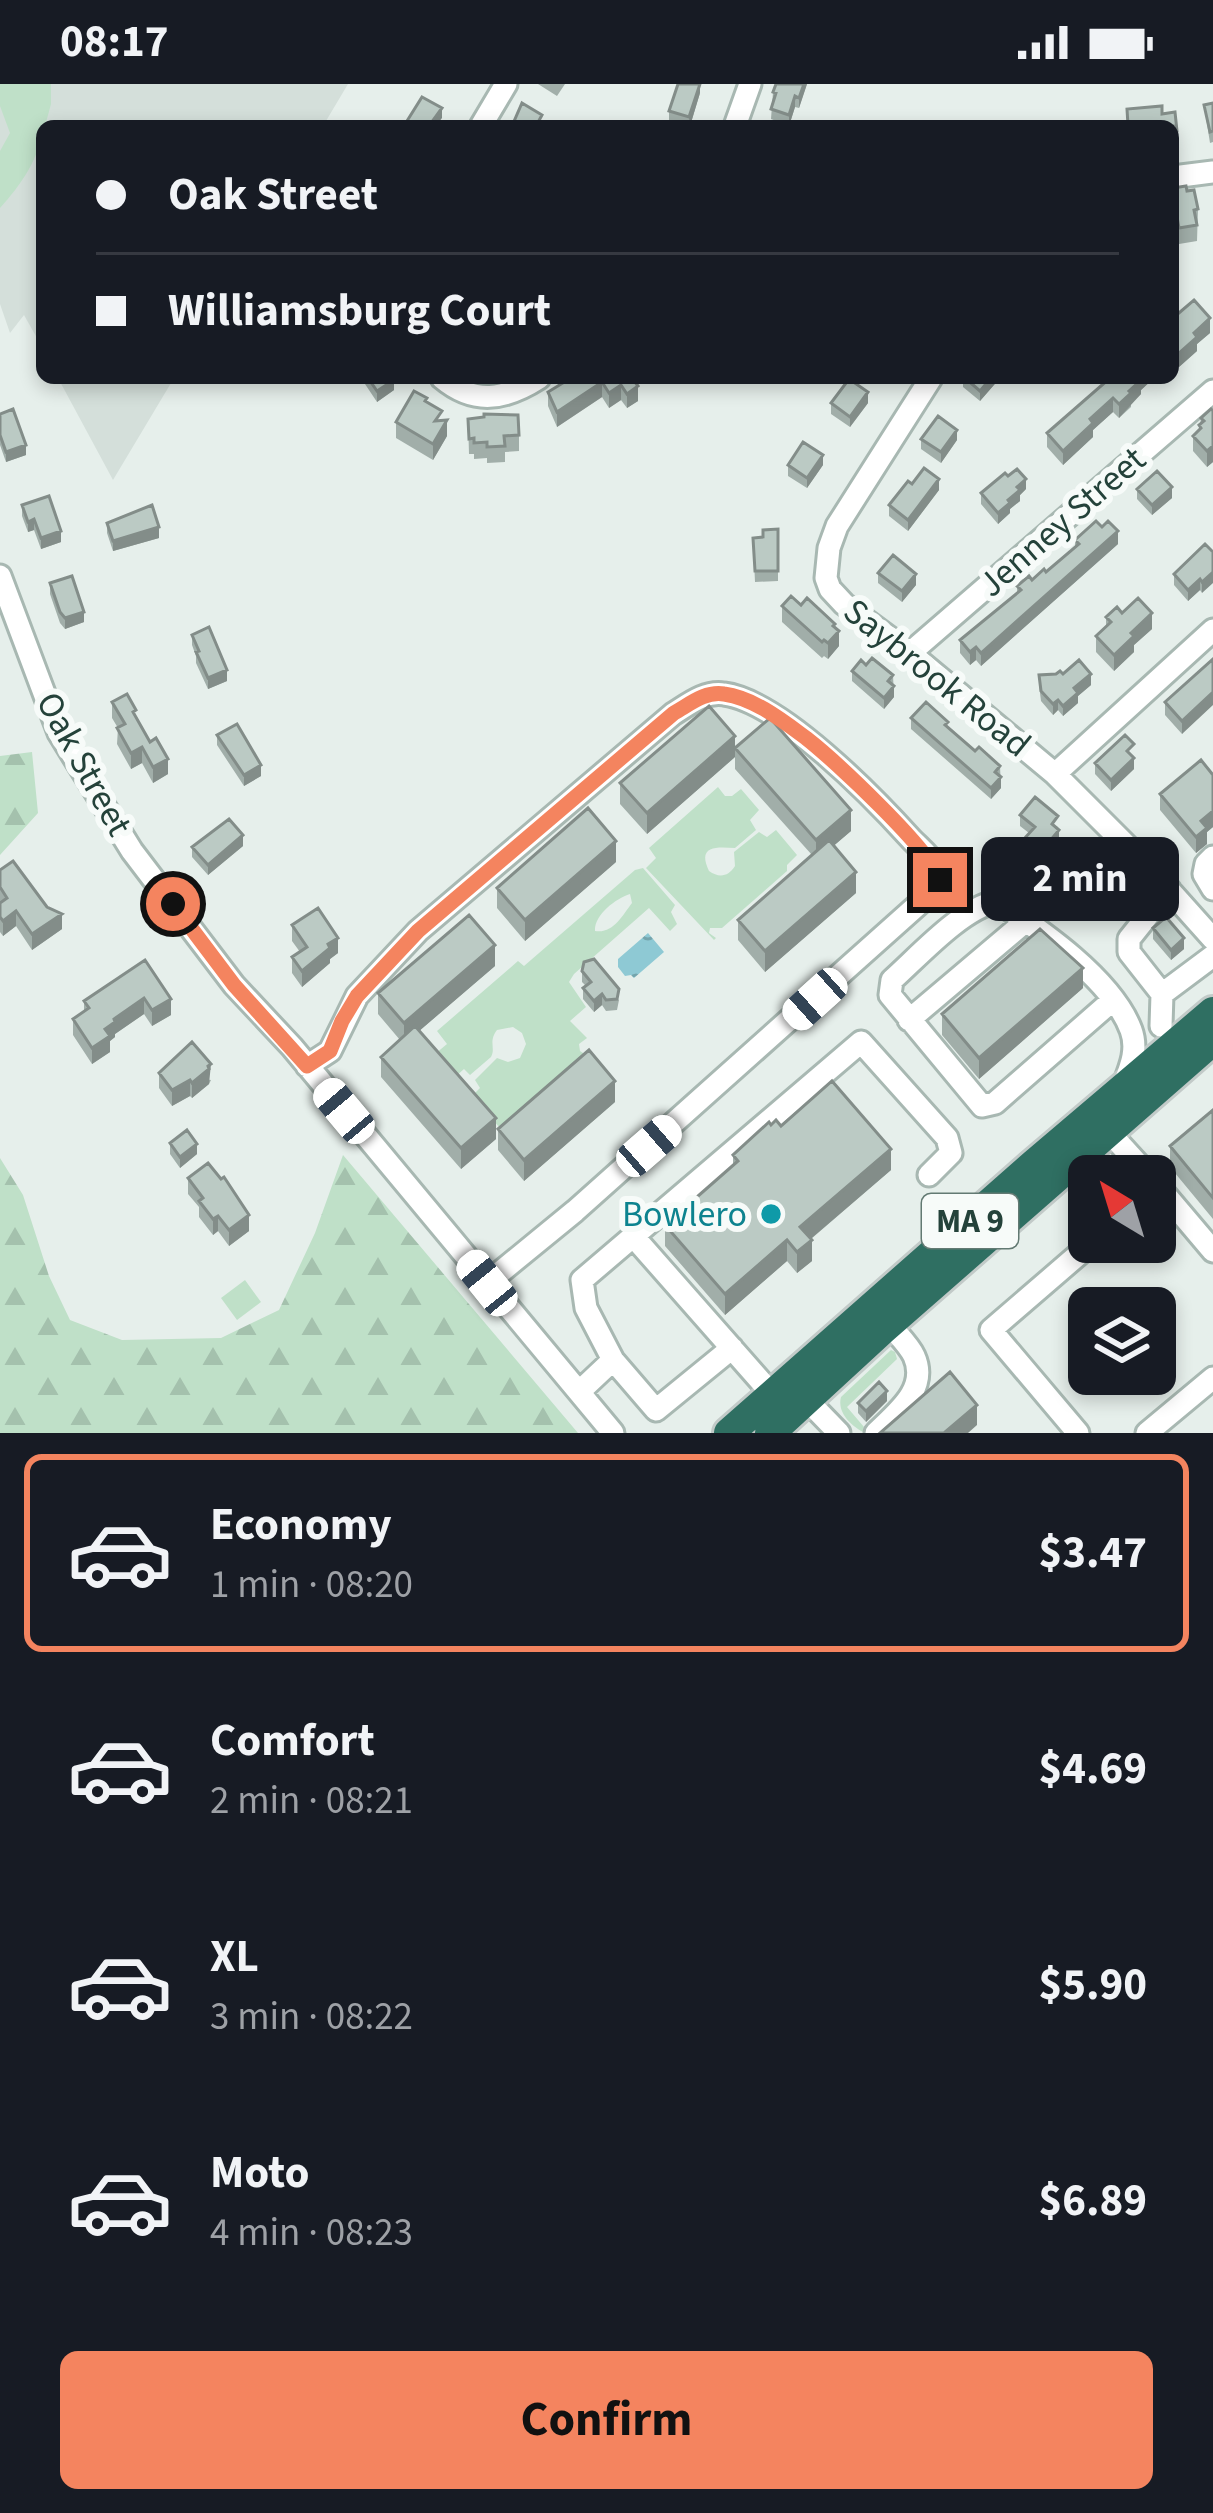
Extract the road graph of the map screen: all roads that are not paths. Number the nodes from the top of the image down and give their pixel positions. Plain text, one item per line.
1 (506, 84) edge
2 (750, 84) edge
3 (485, 120) edge
4 (737, 120) edge
5 (1213, 172) edge
6 (1179, 176) edge
7 (450, 384) edge
8 (528, 384) edge
9 (928, 384) edge
10 (1213, 391) edge
11 (0, 576) edge
12 (1213, 630) edge
13 (910, 653) junction
14 (1055, 774) junction
15 (1213, 857) edge
16 (1169, 889) junction
17 (1213, 889) edge
18 (1026, 921) junction
19 (1210, 930) edge
20 (1213, 956) edge
21 (1162, 994) junction
22 (1113, 1000) junction
23 (910, 1020) junction
24 (1210, 1024) edge
25 (1162, 1026) junction
26 (307, 1066) junction
27 (1123, 1089) junction
28 (1108, 1131) junction
29 (1129, 1155) edge
30 (929, 1174) dead end
31 (1176, 1208) edge
32 (633, 1236) junction
33 (1213, 1251) edge
34 (1069, 1263) edge
35 (487, 1283) junction
36 (889, 1324) junction
37 (732, 1348) junction
38 (613, 1360) junction
39 (1213, 1378) edge
40 (579, 1392) junction
41 (772, 1394) junction
42 (806, 1400) junction
43 (613, 1433) edge
44 (729, 1433) edge
45 (770, 1433) edge
46 (839, 1433) edge
47 (876, 1433) edge
48 (1078, 1433) edge
49 (1147, 1433) edge

1 - 3 street
2 - 4 street
5 - 6 street
7 - 8 street
9 - 13 street, Saybrook Road
10 - 13 street, Jenney Street
11 - 26 street, Oak Street
12 - 14 street
13 - 14 street, Saybrook Road
14 - 16 street, Saybrook Road
15 - 17 street
16 - 19 street, Saybrook Road
16 - 21 street
18 - 22 street
18 - 23 street
18 - 23 street
20 - 21 street
21 - 25 street
22 - 23 street
22 - 25 street
22 - 27 street
24 - 25 street
24 - 27 highway, MA 9
24 - 28 highway, MA 9
26 - 35 street, Oak Street
26 - 35 street
27 - 41 highway, MA 9
28 - 29 street
28 - 36 highway, MA 9
30 - 32 street
31 - 33 street
32 - 37 street
32 - 38 street
34 - 48 street
35 - 40 street, Oak Street
36 - 42 highway, MA 9
36 - 47 street
37 - 38 street
37 - 41 street
38 - 40 street
39 - 49 street
40 - 43 street, Oak Street
41 - 44 highway, MA 9
42 - 45 highway, MA 9
42 - 46 street

